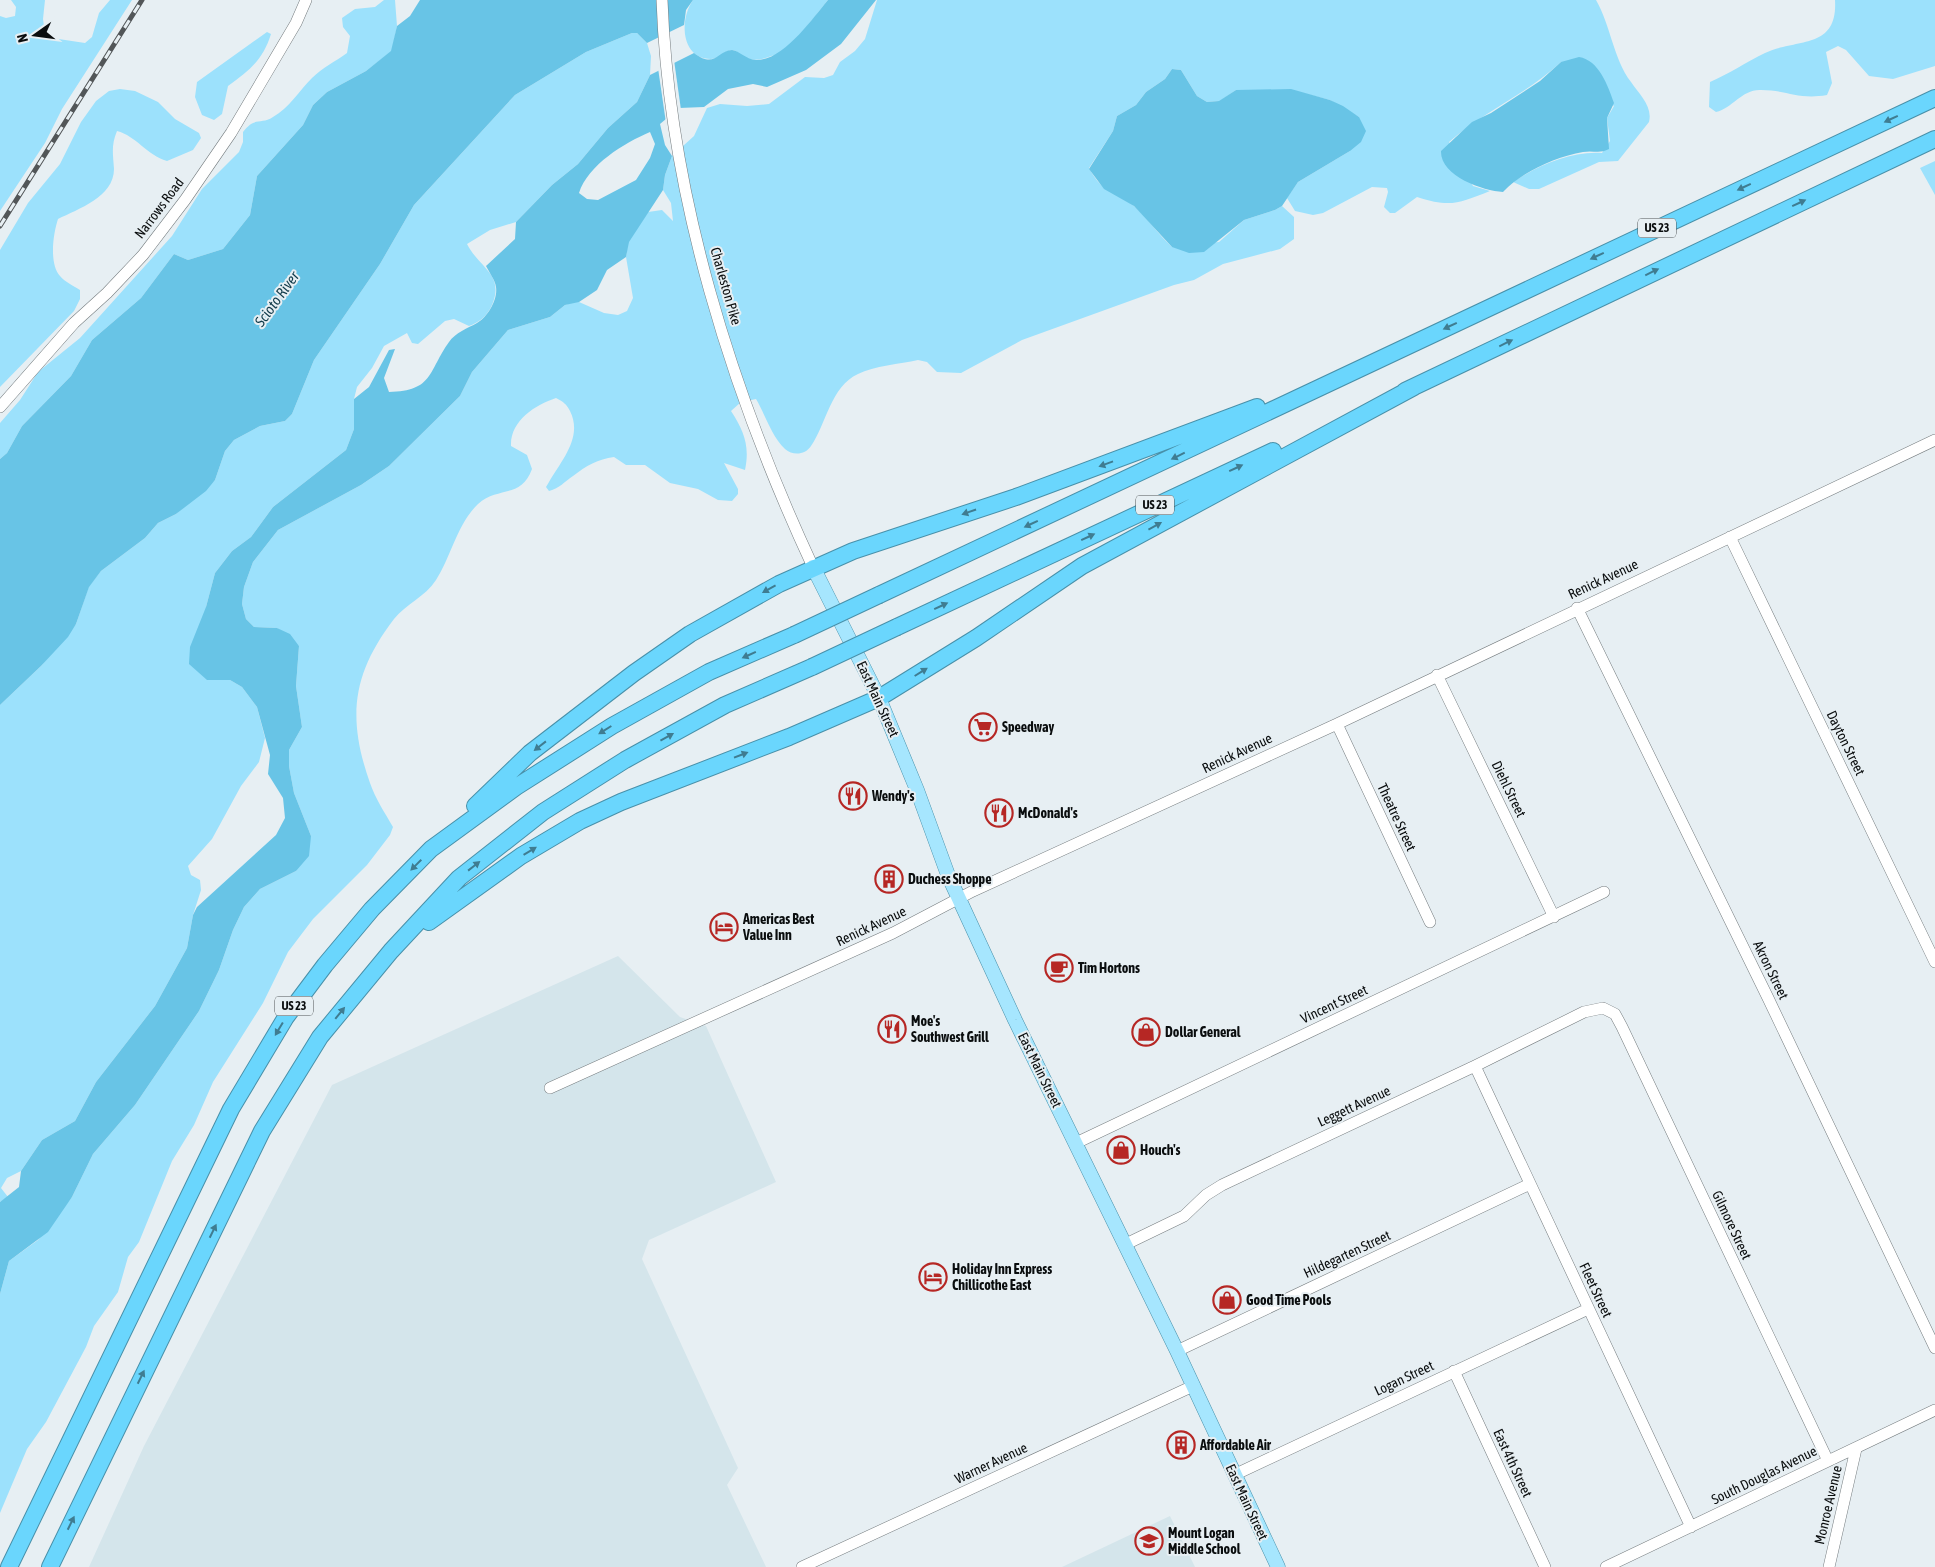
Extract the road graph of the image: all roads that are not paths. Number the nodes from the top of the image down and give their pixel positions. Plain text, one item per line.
1 (306, 0) edge
2 (662, 0) edge
3 (1935, 98) edge
4 (1935, 138) edge
5 (1380, 358) junction
6 (1414, 387) junction
7 (0, 407) edge
8 (1935, 440) edge
9 (1730, 537) junction
10 (813, 568) junction
11 (1577, 608) junction
12 (1437, 675) junction
13 (879, 698) junction
14 (1337, 724) junction
15 (431, 850) junction
16 (1604, 892) dead end
17 (959, 898) junction
18 (1554, 917) junction
19 (1430, 922) dead end
20 (391, 950) junction
21 (1935, 962) edge
22 (1603, 1008) joint
23 (1475, 1066) junction
24 (550, 1088) dead end
25 (1076, 1143) junction
26 (1530, 1184) junction
27 (1124, 1245) junction
28 (1588, 1309) junction
29 (1935, 1348) edge
30 (1176, 1351) junction
31 (1454, 1371) junction
32 (1193, 1386) junction
33 (1935, 1410) edge
34 (1856, 1449) junction
35 (1828, 1461) junction
36 (1234, 1475) junction
37 (1691, 1527) junction
38 (9, 1567) edge
39 (50, 1567) edge
40 (802, 1567) edge
41 (1278, 1567) edge
42 (1545, 1567) edge
43 (1606, 1567) edge
44 (1829, 1567) edge

1 - 7 street, Narrows Road
2 - 10 street, Charleston Pike
3 -> 5 highway, US 23
6 -> 4 highway, US 23
5 -> 10 highway
5 -> 15 highway, US 23, bridge
13 -> 6 highway
20 -> 6 highway, US 23, bridge
8 - 9 street, Renick Avenue
9 - 11 street, Renick Avenue
9 - 21 street, Dayton Street
10 - 13 main road, East Main Street
10 -> 15 highway
11 - 12 street, Renick Avenue
11 - 29 street, Akron Street
12 - 14 street, Renick Avenue
12 - 18 street, Diehl Street
13 - 17 main road, East Main Street
20 -> 13 highway
14 - 17 street, Renick Avenue
14 - 19 street, Theatre Street
15 -> 38 highway, US 23
16 - 18 street, Vincent Street
17 - 24 street, Renick Avenue
17 - 25 main road, East Main Street
18 - 25 street, Vincent Street
39 -> 20 highway, US 23
22 - 23 street, Leggett Avenue
22 - 35 street, Gilmore Street
23 - 26 street, Fleet Street
23 - 27 street, Leggett Avenue
25 - 27 main road, East Main Street
26 - 28 street, Fleet Street
26 - 30 street, Hildegarten Street
27 - 30 main road, East Main Street
28 - 31 street, Logan Street
28 - 37 street, Fleet Street
30 - 32 main road, East Main Street
31 - 36 street, Logan Street
31 - 42 street, East 4th Street
32 - 36 main road, East Main Street
32 - 40 street, Warner Avenue
33 - 34 street, South Douglas Avenue
34 - 35 street, South Douglas Avenue
34 - 44 street, Monroe Avenue
35 - 37 street, South Douglas Avenue
36 - 41 main road, East Main Street
37 - 43 street, South Douglas Avenue

